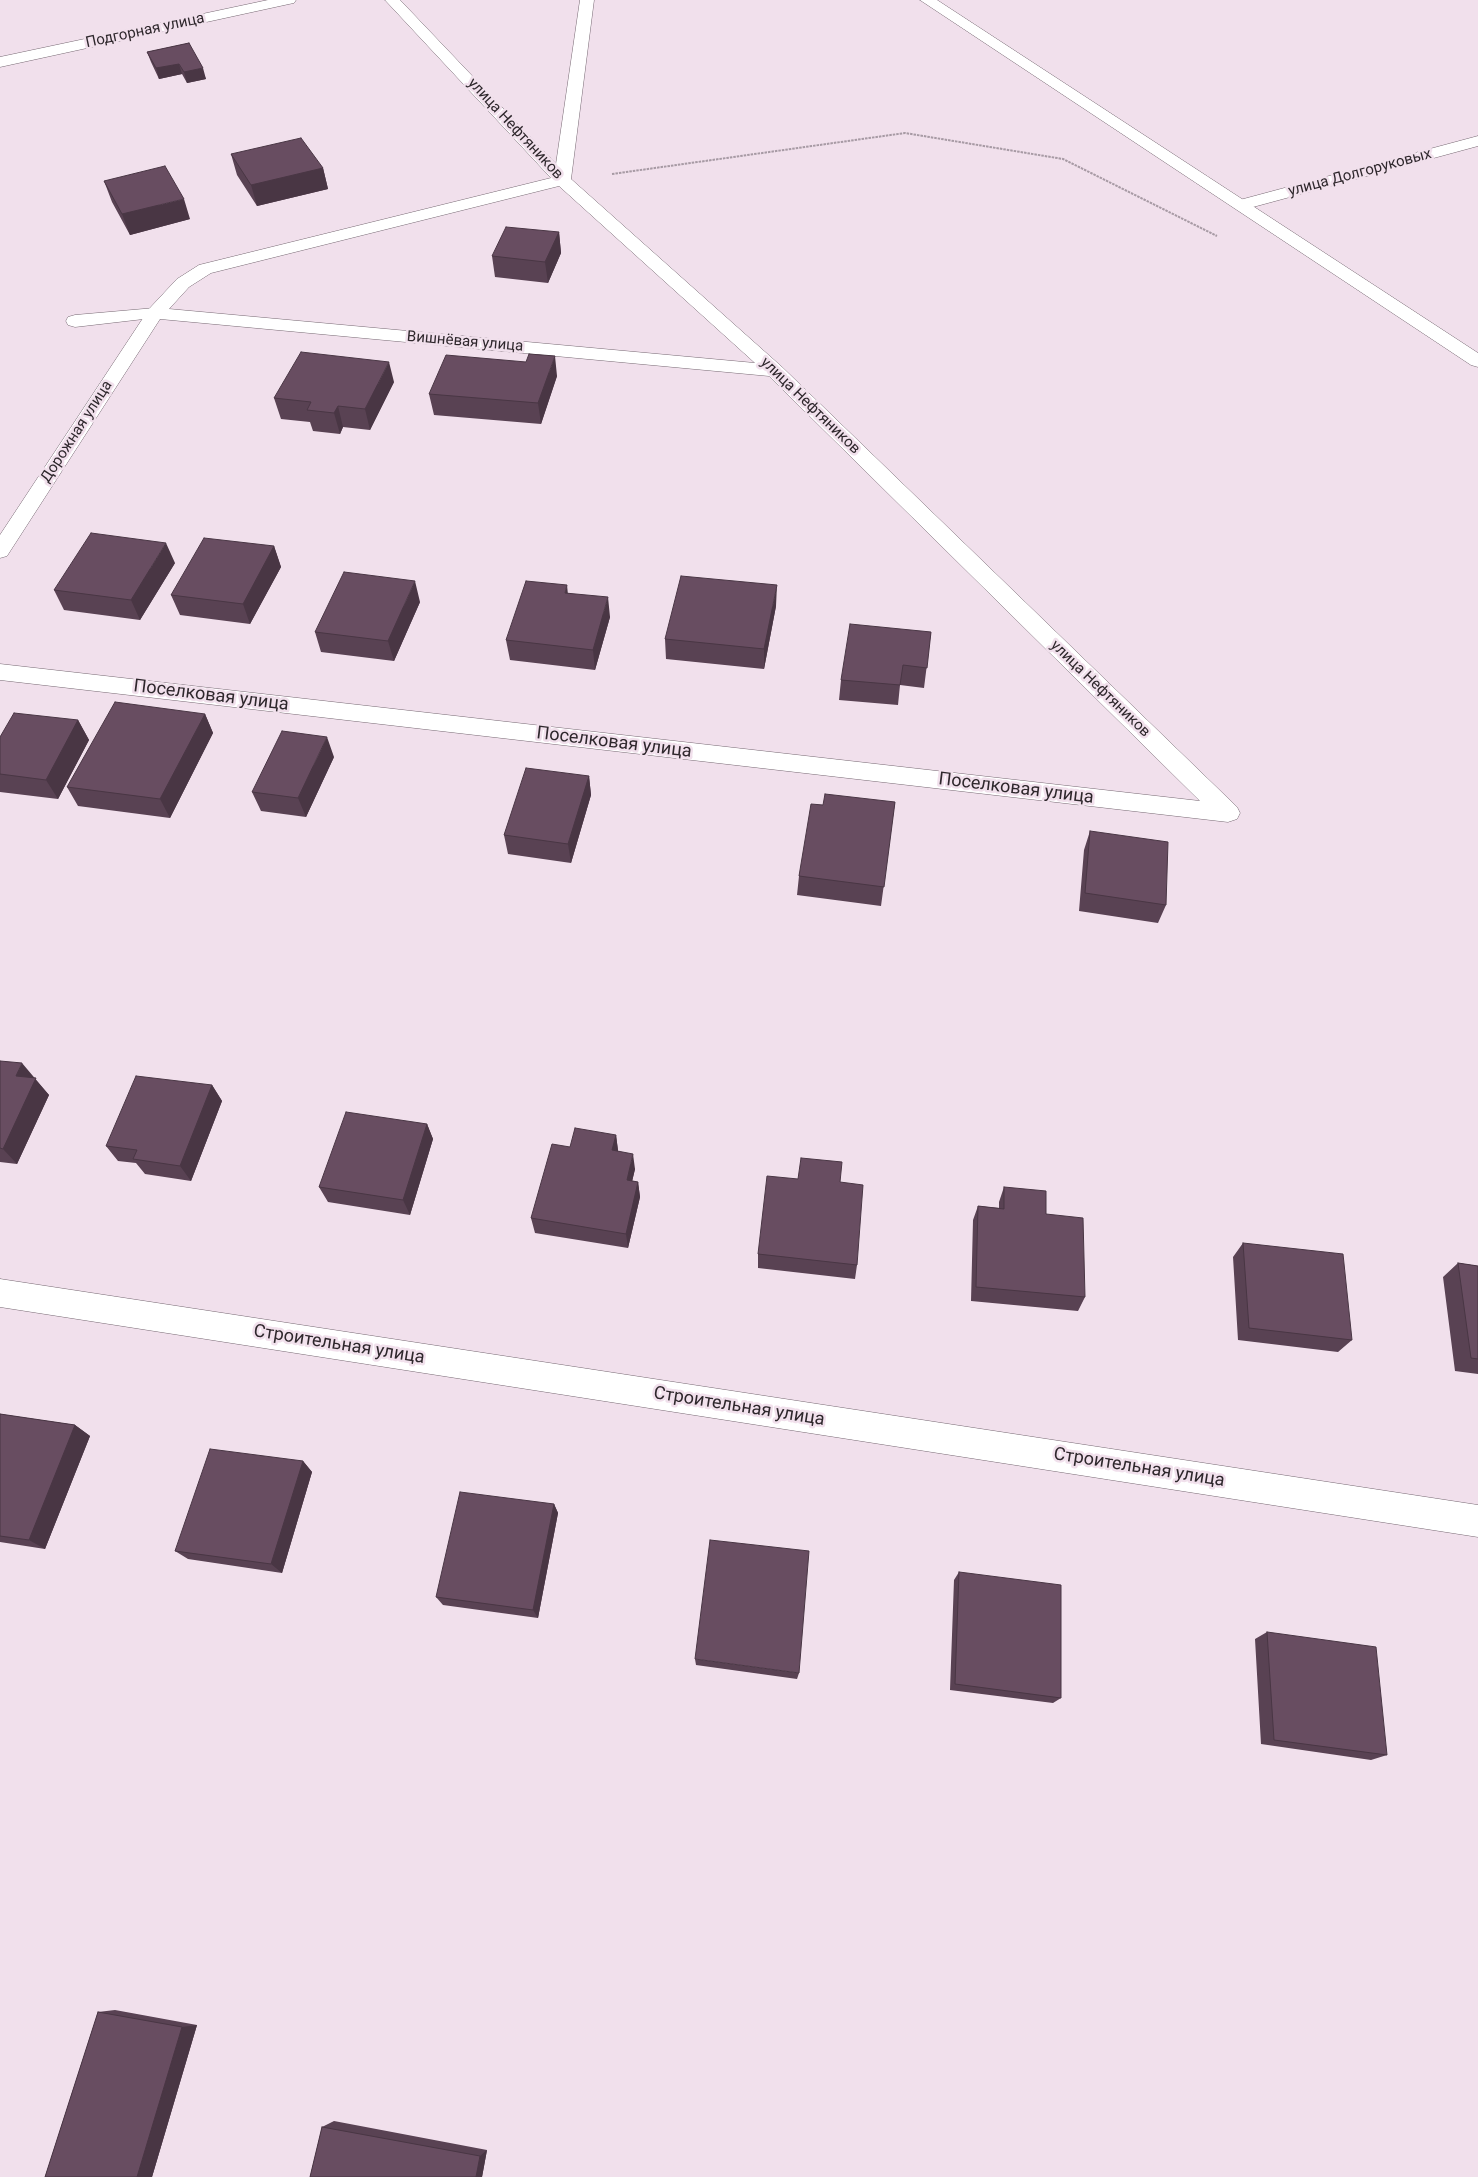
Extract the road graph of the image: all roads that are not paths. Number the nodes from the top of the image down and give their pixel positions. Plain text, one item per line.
1 (289, 0) edge
2 (392, 0) edge
3 (587, 0) edge
4 (927, 0) edge
5 (0, 62) edge
6 (1478, 141) edge
7 (562, 180) junction
8 (1242, 206) junction
9 (155, 313) junction
10 (75, 321) dead end
11 (1478, 361) edge
12 (775, 371) junction
13 (0, 551) edge
14 (0, 672) edge
15 (1228, 813) joint
16 (0, 1293) edge
17 (1478, 1521) edge

1 - 5 street, Подгорная улица
2 - 7 street, улица Нефтяников
3 - 7 street
4 - 8 street
6 - 8 street, улица Долгоруковых
7 - 9 street, Дорожная улица
7 - 12 street, улица Нефтяников
8 - 11 street
9 - 10 street, Вишнёвая улица
9 - 12 street, Вишнёвая улица
9 - 13 street, Дорожная улица
12 - 15 street, улица Нефтяников
14 - 15 street, Поселковая улица
16 - 17 street, Строительная улица

